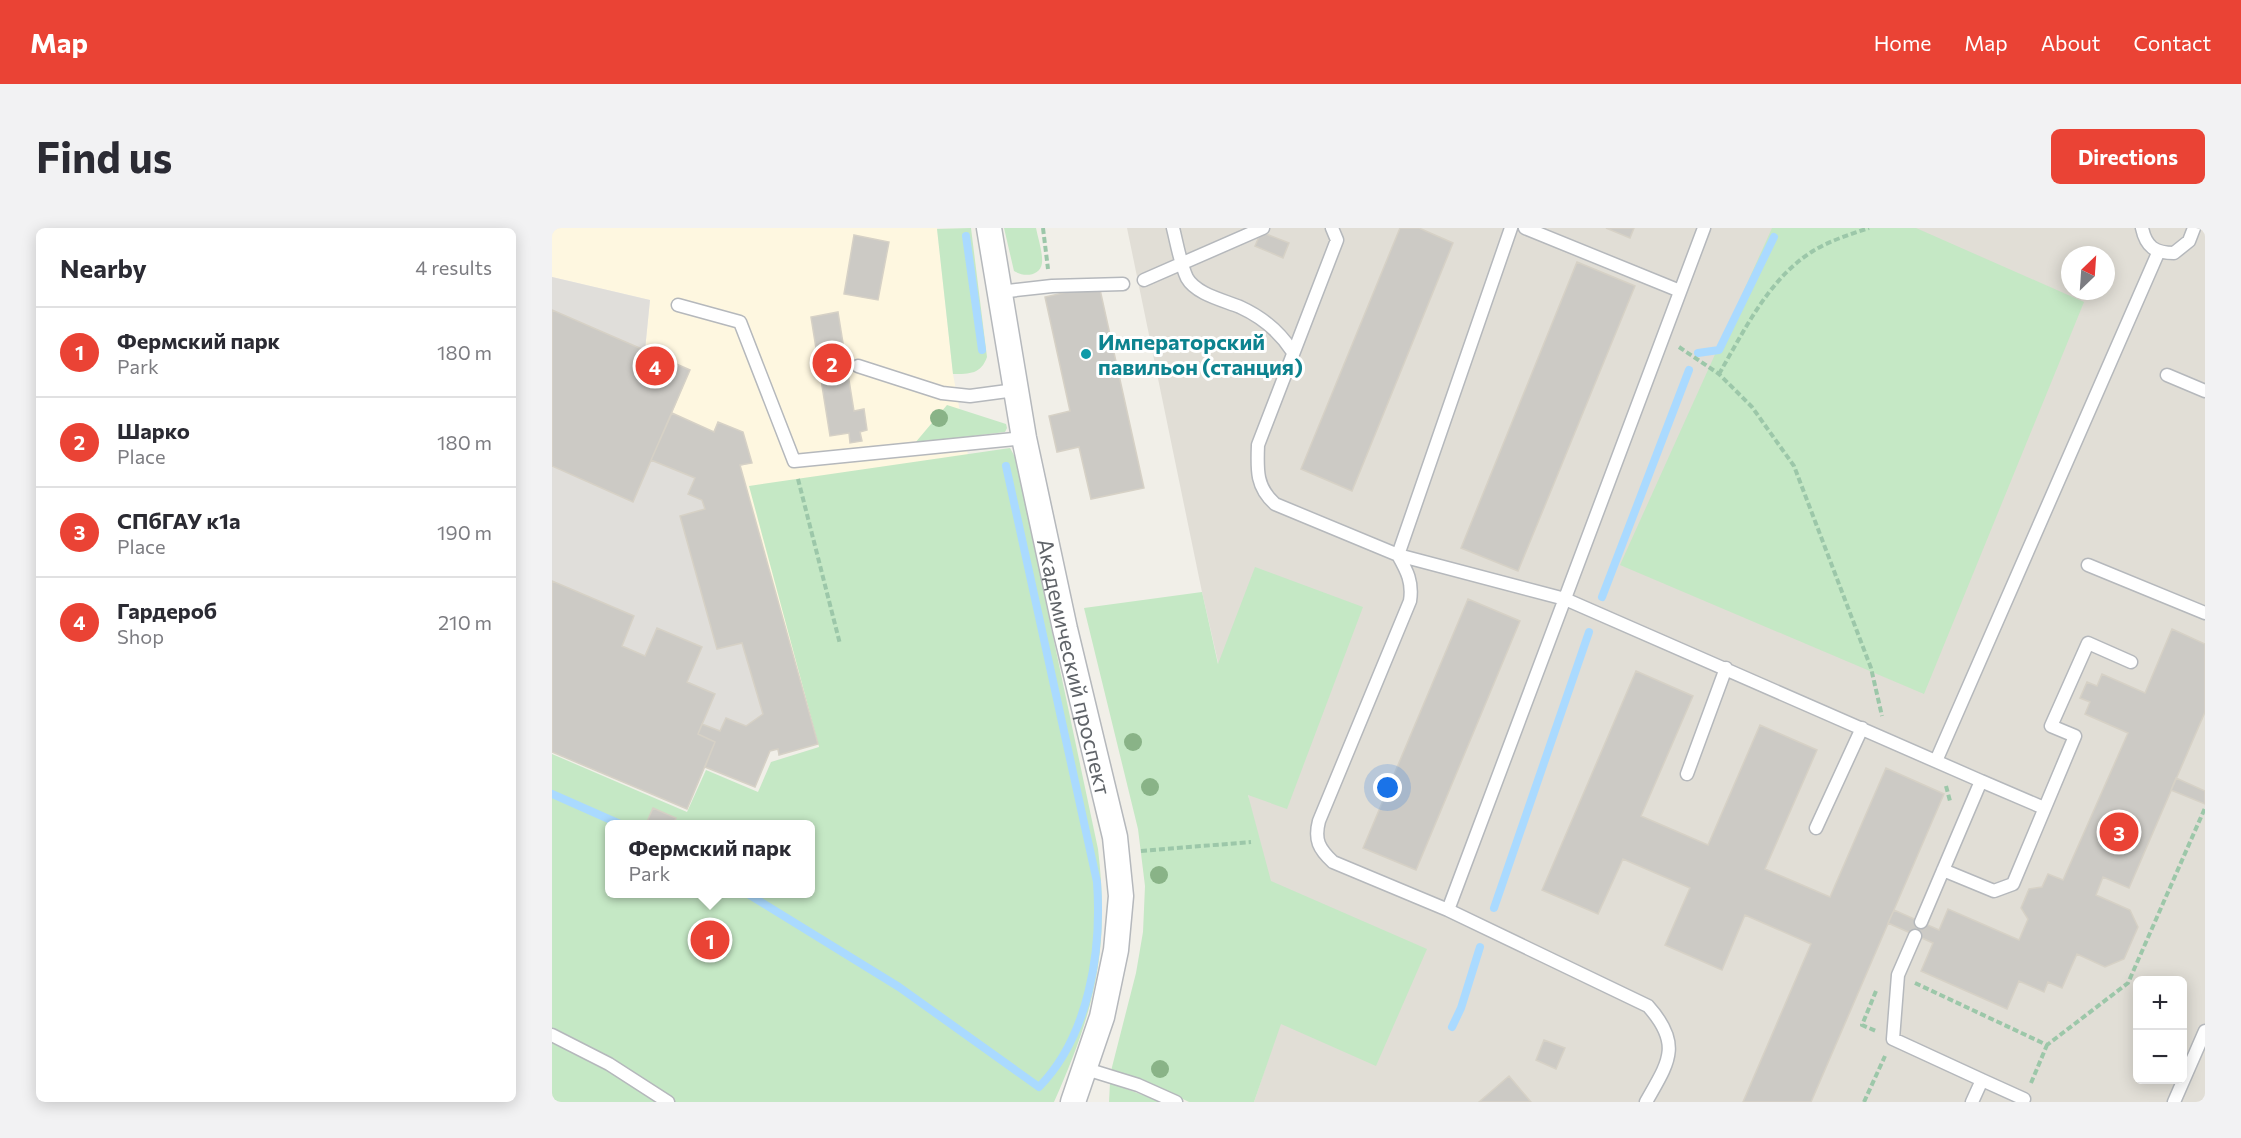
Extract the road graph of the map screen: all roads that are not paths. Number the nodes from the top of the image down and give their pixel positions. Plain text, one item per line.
1 (989, 228) edge
2 (1173, 228) edge
3 (1263, 228) edge
4 (1332, 228) edge
5 (1511, 228) edge
6 (1525, 228) edge
7 (1704, 228) edge
8 (2142, 228) edge
9 (2194, 228) edge
10 (2158, 253) junction
11 (1182, 263) junction
12 (1144, 280) dead end
13 (1123, 284) dead end
14 (1680, 291) junction
15 (999, 292) junction
16 (678, 305) dead end
17 (1292, 351) junction
18 (858, 366) dead end
19 (2166, 375) dead end
20 (1014, 390) junction
21 (2205, 392) edge
22 (1024, 438) junction
23 (1398, 555) junction
24 (2088, 565) dead end
25 (1564, 599) junction
26 (2205, 613) edge
27 (2131, 662) dead end
28 (1726, 668) junction
29 (1862, 728) junction
30 (1936, 761) junction
31 (1687, 774) dead end
32 (1981, 781) junction
33 (2044, 808) junction
34 (1816, 828) dead end
35 (1943, 870) junction
36 (1448, 910) junction
37 (1921, 922) dead end
38 (1915, 936) dead end
39 (2205, 1031) edge
40 (552, 1035) edge
41 (1083, 1068) junction
42 (1982, 1080) junction
43 (2024, 1099) road end
44 (668, 1102) edge
45 (1073, 1102) edge
46 (1176, 1102) edge
47 (1646, 1102) edge
48 (1972, 1102) edge
49 (2174, 1102) edge

1 - 15 street, Академический проспект
2 - 11 lane
3 - 11 lane
4 - 17 lane
5 - 23 lane
6 - 14 lane
7 - 14 lane
8 - 10 lane
9 - 10 lane
10 - 30 lane
11 - 12 lane
11 - 17 lane
13 - 15 lane
14 - 25 lane
15 - 20 street, Академический проспект
16 - 22 lane
17 - 23 lane
18 - 20 lane
19 - 21 lane
20 - 22 street, Академический проспект
22 - 41 street, Академический проспект
23 - 25 lane
23 - 36 lane
24 - 26 lane
25 - 28 lane
25 - 36 lane
27 - 33 lane
28 - 29 lane
28 - 31 lane
29 - 30 lane
29 - 34 lane
30 - 32 lane
32 - 33 lane
32 - 35 lane
33 - 35 lane
35 - 37 lane
36 - 47 lane
38 - 42 lane
39 - 49 lane
40 - 44 lane
41 - 45 street, Академический проспект
41 - 46 lane
42 - 43 lane
42 - 48 lane

